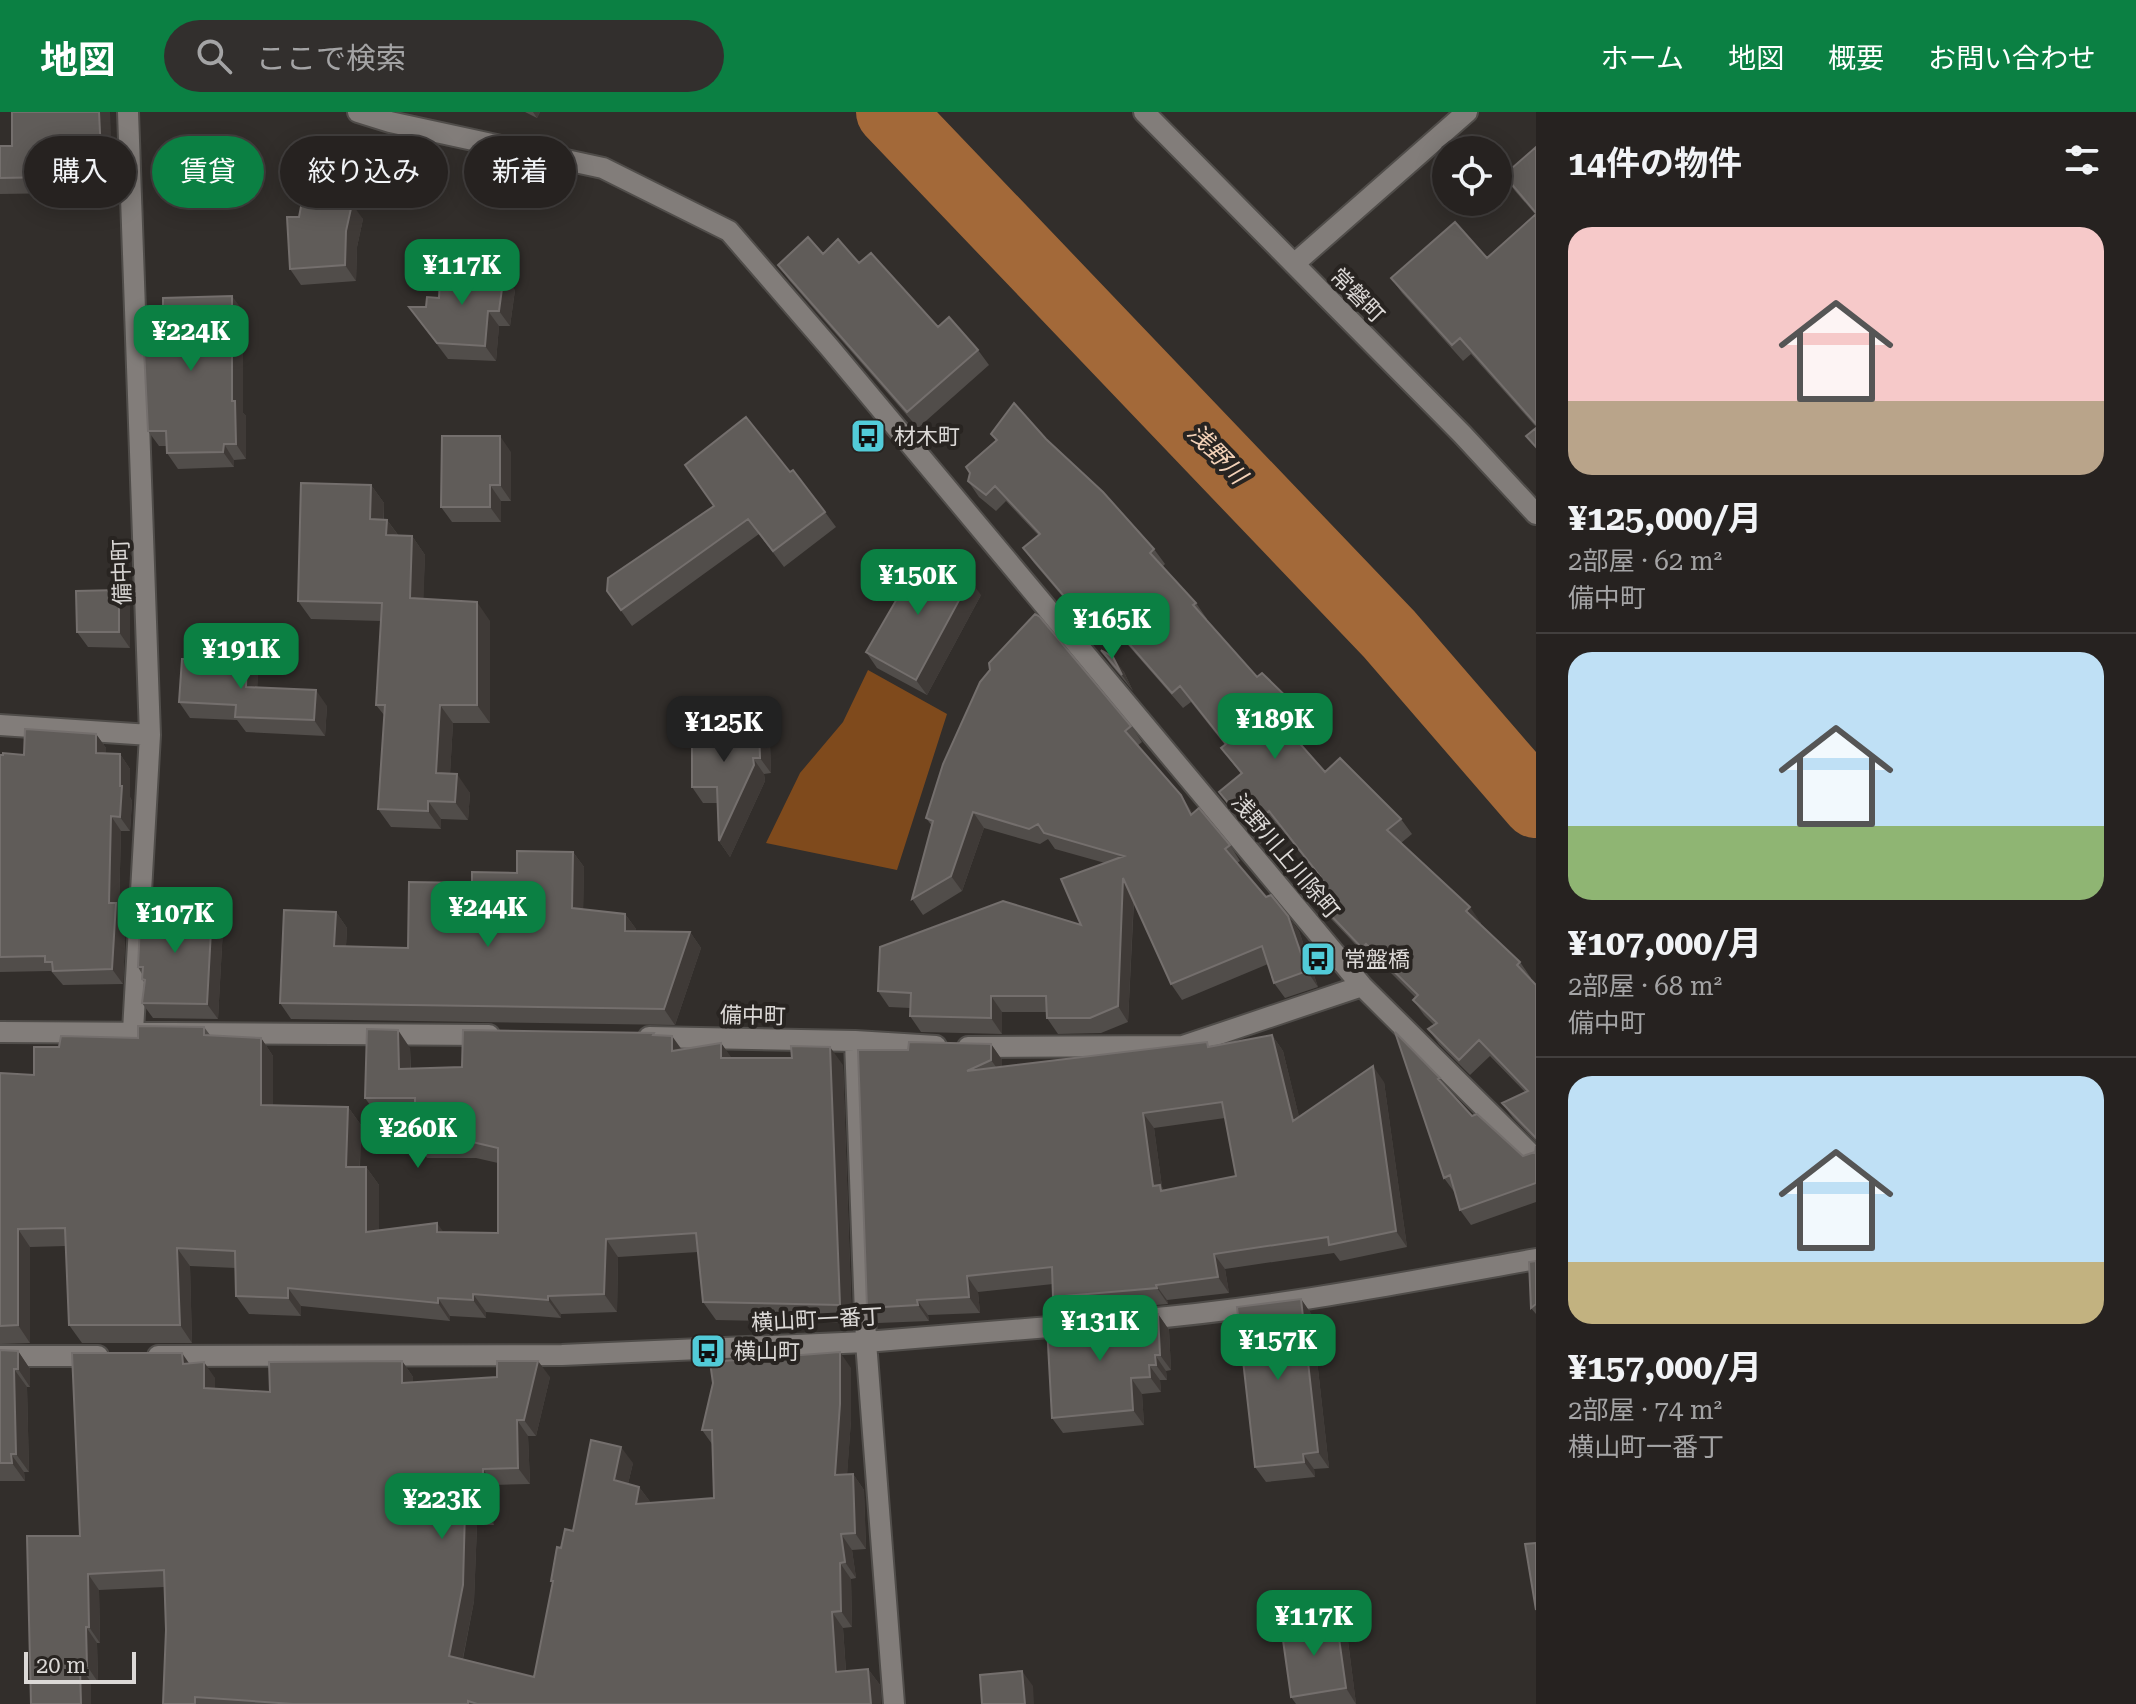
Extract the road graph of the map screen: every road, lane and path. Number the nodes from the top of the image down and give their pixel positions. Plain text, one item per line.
1 (128, 112) edge
2 (358, 112) edge
3 (1144, 112) edge
4 (1467, 112) edge
5 (1294, 264) junction
6 (1536, 514) edge
7 (0, 725) edge
8 (150, 735) junction
9 (1362, 986) junction
10 (133, 1031) junction
11 (0, 1032) edge
12 (511, 1035) edge
13 (621, 1037) edge
14 (855, 1041) junction
15 (1536, 1159) edge
16 (1536, 1259) edge
17 (1118, 1321) edge
18 (1086, 1324) edge
19 (866, 1342) junction
20 (0, 1356) edge
21 (894, 1704) edge

1 - 8 street, 備中町
2 - 9 street, 浅野川上川除町
3 - 5 street, 常磐町
4 - 5 street
5 - 6 street, 常磐町
7 - 8 street
8 - 10 street, 備中町
9 - 14 street, 備中町
9 - 15 street, 浅野川上川除町
10 - 11 street
10 - 12 street
13 - 14 street, 備中町
14 - 19 street
16 - 17 street
18 - 19 street, 横山町一番丁
19 - 20 street, 横山町一番丁
19 - 21 street

